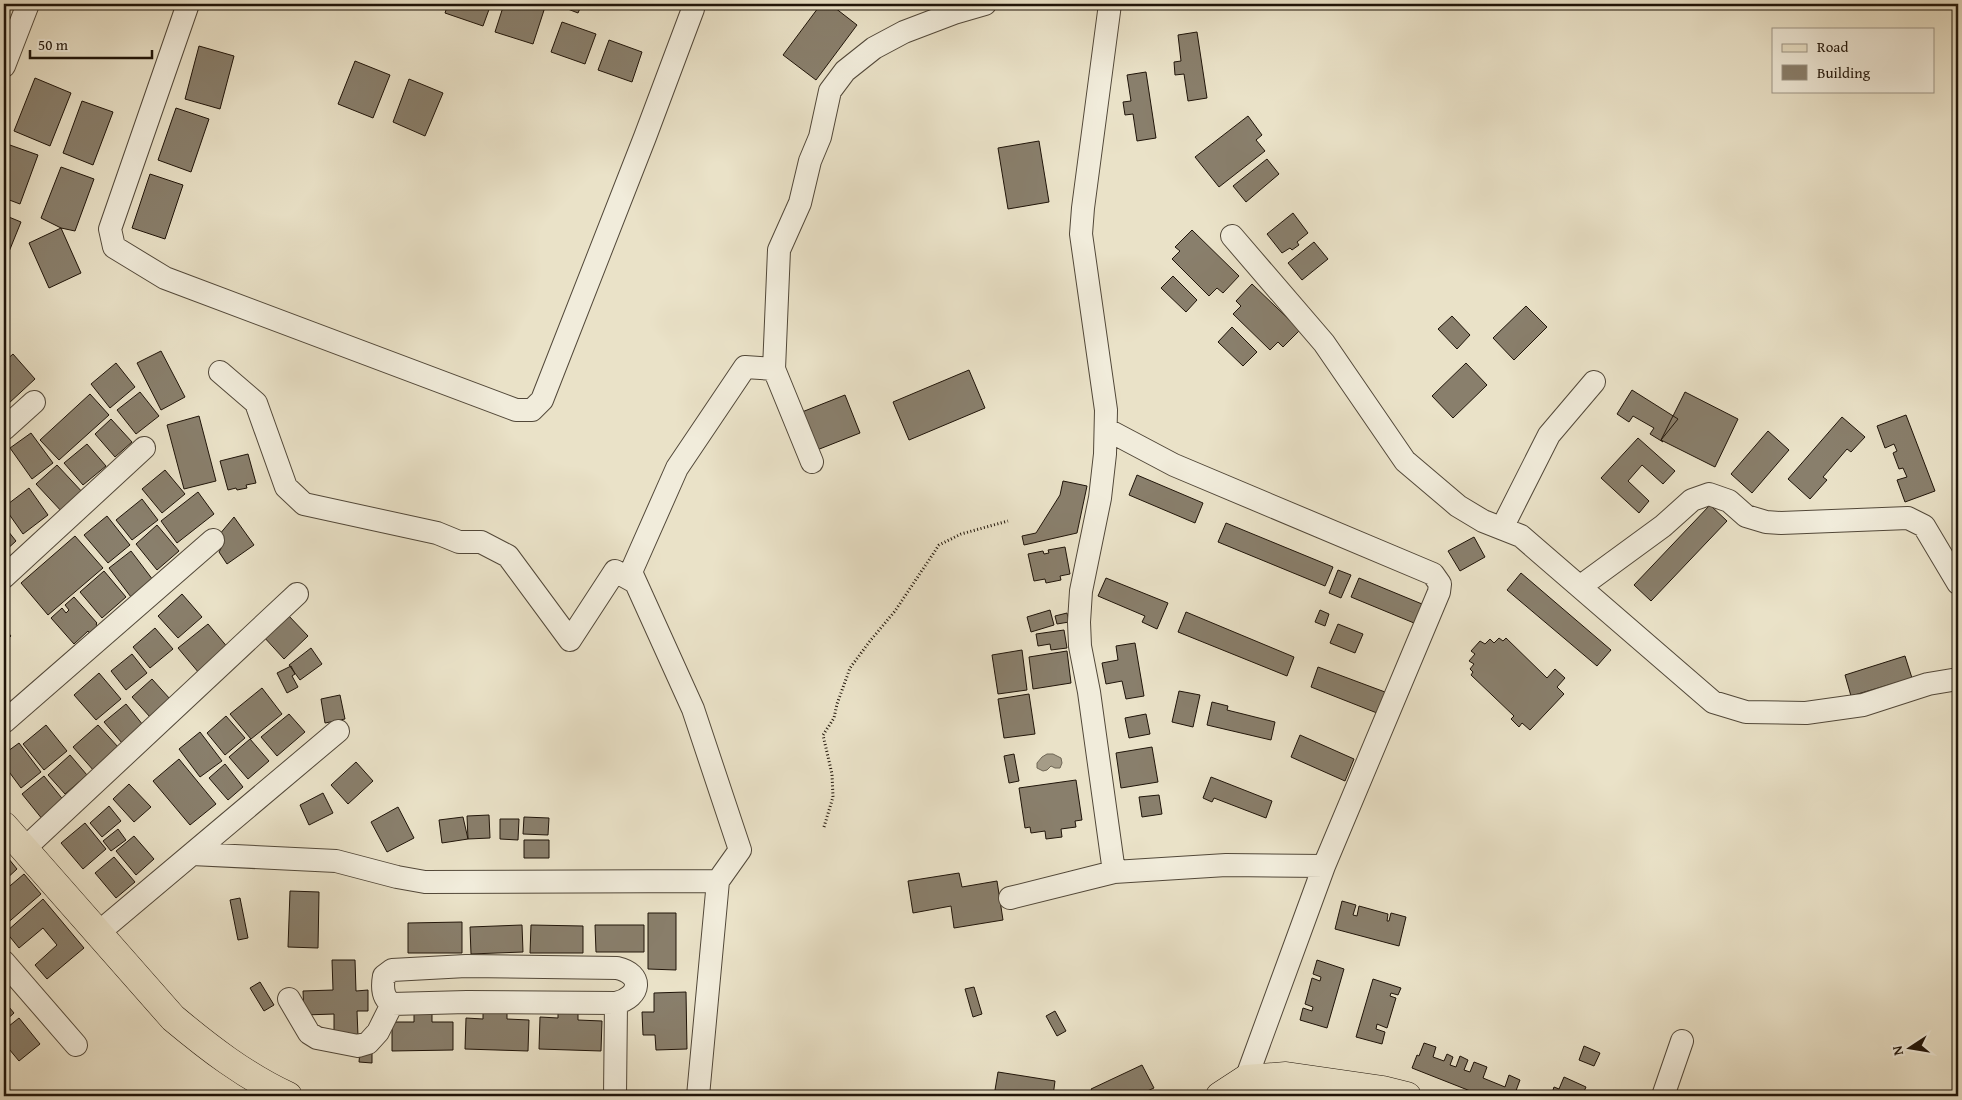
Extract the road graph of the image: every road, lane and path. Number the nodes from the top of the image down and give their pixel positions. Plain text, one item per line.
1 (28, 4) edge
2 (188, 4) edge
3 (692, 4) edge
4 (985, 4) edge
5 (1110, 4) edge
6 (4, 66) edge
7 (1232, 236) dead end
8 (774, 369) junction
9 (220, 372) dead end
10 (1594, 382) dead end
11 (34, 402) dead end
12 (4, 429) edge
13 (1106, 429) junction
14 (144, 448) dead end
15 (812, 462) dead end
16 (1008, 521) dead end
17 (1502, 528) junction
18 (213, 540) dead end
19 (4, 577) edge
20 (635, 582) junction
21 (1958, 583) edge
22 (1581, 586) junction
23 (296, 594) dead end
24 (1958, 680) edge
25 (4, 722) edge
26 (338, 731) dead end
27 (4, 826) edge
28 (824, 827) dead end
29 (24, 849) junction
30 (192, 854) junction
31 (1324, 866) junction
32 (1114, 872) junction
33 (718, 881) junction
34 (1010, 898) dead end
35 (98, 933) junction
36 (4, 962) edge
37 (289, 999) dead end
38 (392, 1004) junction
39 (616, 1004) junction
40 (1682, 1041) dead end
41 (76, 1045) dead end
42 (1231, 1091) edge
43 (288, 1096) edge
44 (615, 1096) edge
45 (698, 1096) edge
46 (1407, 1096) edge
47 (1663, 1096) edge

1 - 6 street
2 - 3 street
4 - 8 street
5 - 13 street
7 - 17 street
8 - 15 street
8 - 20 street
9 - 20 street
10 - 17 street
11 - 12 street
13 - 31 street
13 - 32 street
14 - 19 street
16 - 28 path
17 - 22 street
18 - 25 street
20 - 33 street
21 - 22 street
22 - 24 street
23 - 29 street
26 - 30 street
27 - 29 main road
29 - 35 main road
30 - 33 street
30 - 35 street
31 - 32 street
31 - 42 street
32 - 34 street
33 - 45 street
35 - 43 main road
36 - 41 street
37 - 38 street
38 - 39 street
38 - 39 street
39 - 44 street
40 - 47 street
42 - 46 main road

